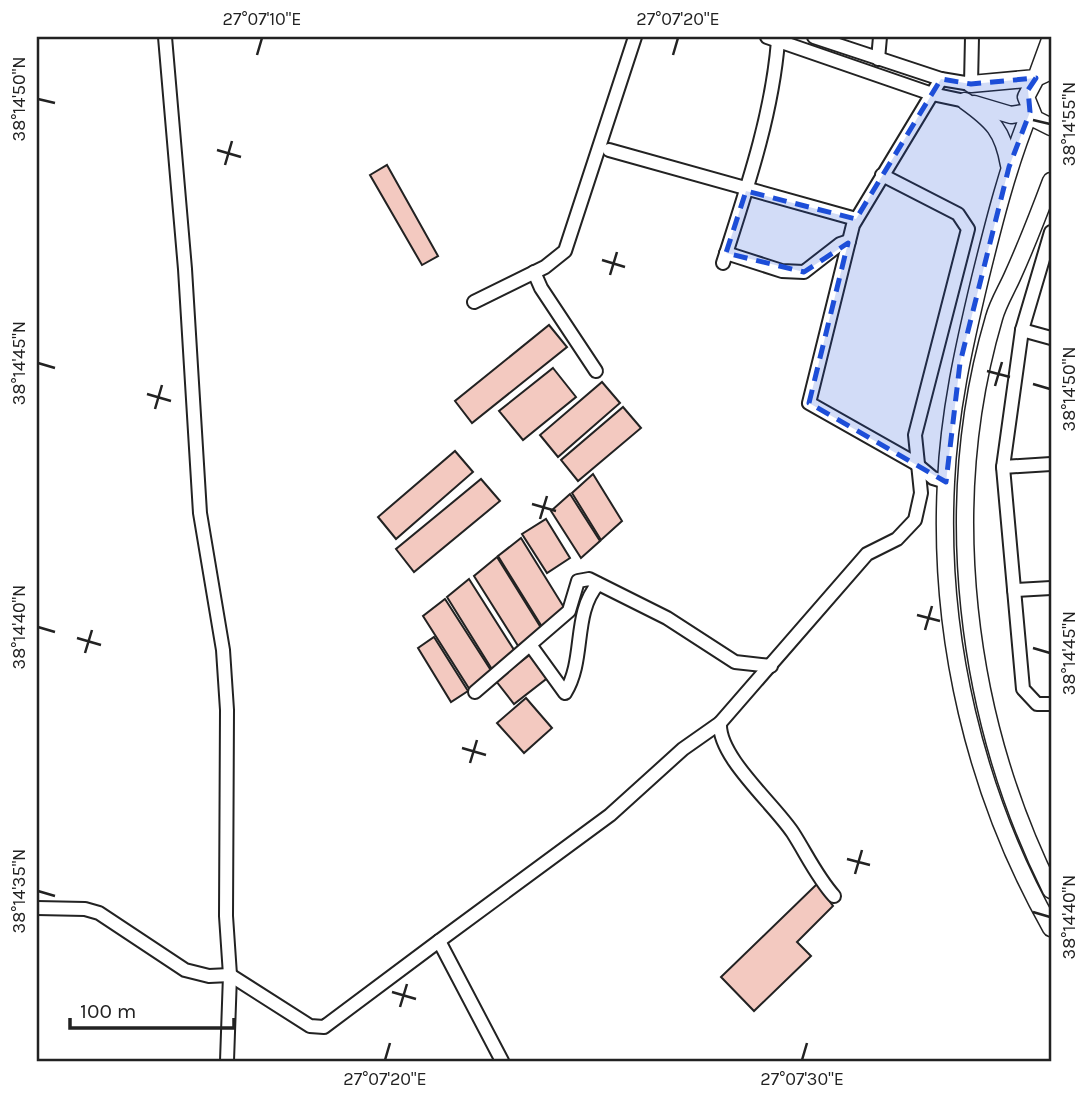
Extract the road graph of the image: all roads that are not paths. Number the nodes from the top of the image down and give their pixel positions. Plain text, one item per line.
1 (165, 37) edge
2 (635, 37) edge
3 (880, 37) edge
4 (972, 37) edge
5 (1051, 37) edge
6 (822, 38) edge
7 (772, 39) edge
8 (878, 59) junction
9 (1051, 71) edge
10 (1035, 78) junction
11 (941, 79) junction
12 (971, 84) junction
13 (932, 94) junction
14 (965, 101) junction
15 (1030, 112) junction
16 (1051, 127) edge
17 (609, 150) dead end
18 (1009, 167) junction
19 (882, 176) junction
20 (1051, 181) edge
21 (746, 191) junction
22 (856, 219) junction
23 (1051, 232) edge
24 (849, 242) junction
25 (534, 272) junction
26 (474, 302) dead end
27 (1022, 330) junction
28 (1051, 338) edge
29 (596, 371) dead end
30 (915, 463) junction
31 (1051, 464) edge
32 (1003, 467) junction
33 (946, 482) junction
34 (598, 584) junction
35 (1051, 588) edge
36 (1014, 590) junction
37 (531, 646) junction
38 (771, 666) junction
39 (475, 692) dead end
40 (1051, 704) edge
41 (720, 723) junction
42 (1051, 890) edge
43 (834, 897) dead end
44 (37, 908) edge
45 (1051, 928) edge
46 (439, 941) junction
47 (230, 975) junction
48 (227, 1061) edge
49 (502, 1061) edge

1 - 47 street
2 - 25 street
3 - 8 street
4 - 12 street
5 - 10 main road
6 - 8 street
7 - 13 street
7 - 21 street
8 - 11 street
9 - 10 main road
10 - 12 main road
10 - 15 main road
11 - 12 street
11 - 13 street
13 - 14 street
13 - 19 street
14 - 15 main road
14 - 18 main road
15 - 16 main road
15 - 18 main road
17 - 21 street
18 - 33 main road
19 - 22 street
19 - 30 street
20 - 42 main road
21 - 22 street
21 - 24 street
22 - 24 street
23 - 27 street
24 - 30 street
25 - 26 street
25 - 29 street
27 - 28 street
27 - 32 street
30 - 33 street
30 - 38 street
31 - 32 street
32 - 36 street
33 - 45 main road
34 - 37 street
34 - 37 street
34 - 38 street
35 - 36 street
36 - 40 street
37 - 39 street
38 - 41 street
41 - 43 street
41 - 46 street
44 - 47 street
46 - 47 street
46 - 49 street
47 - 48 street

